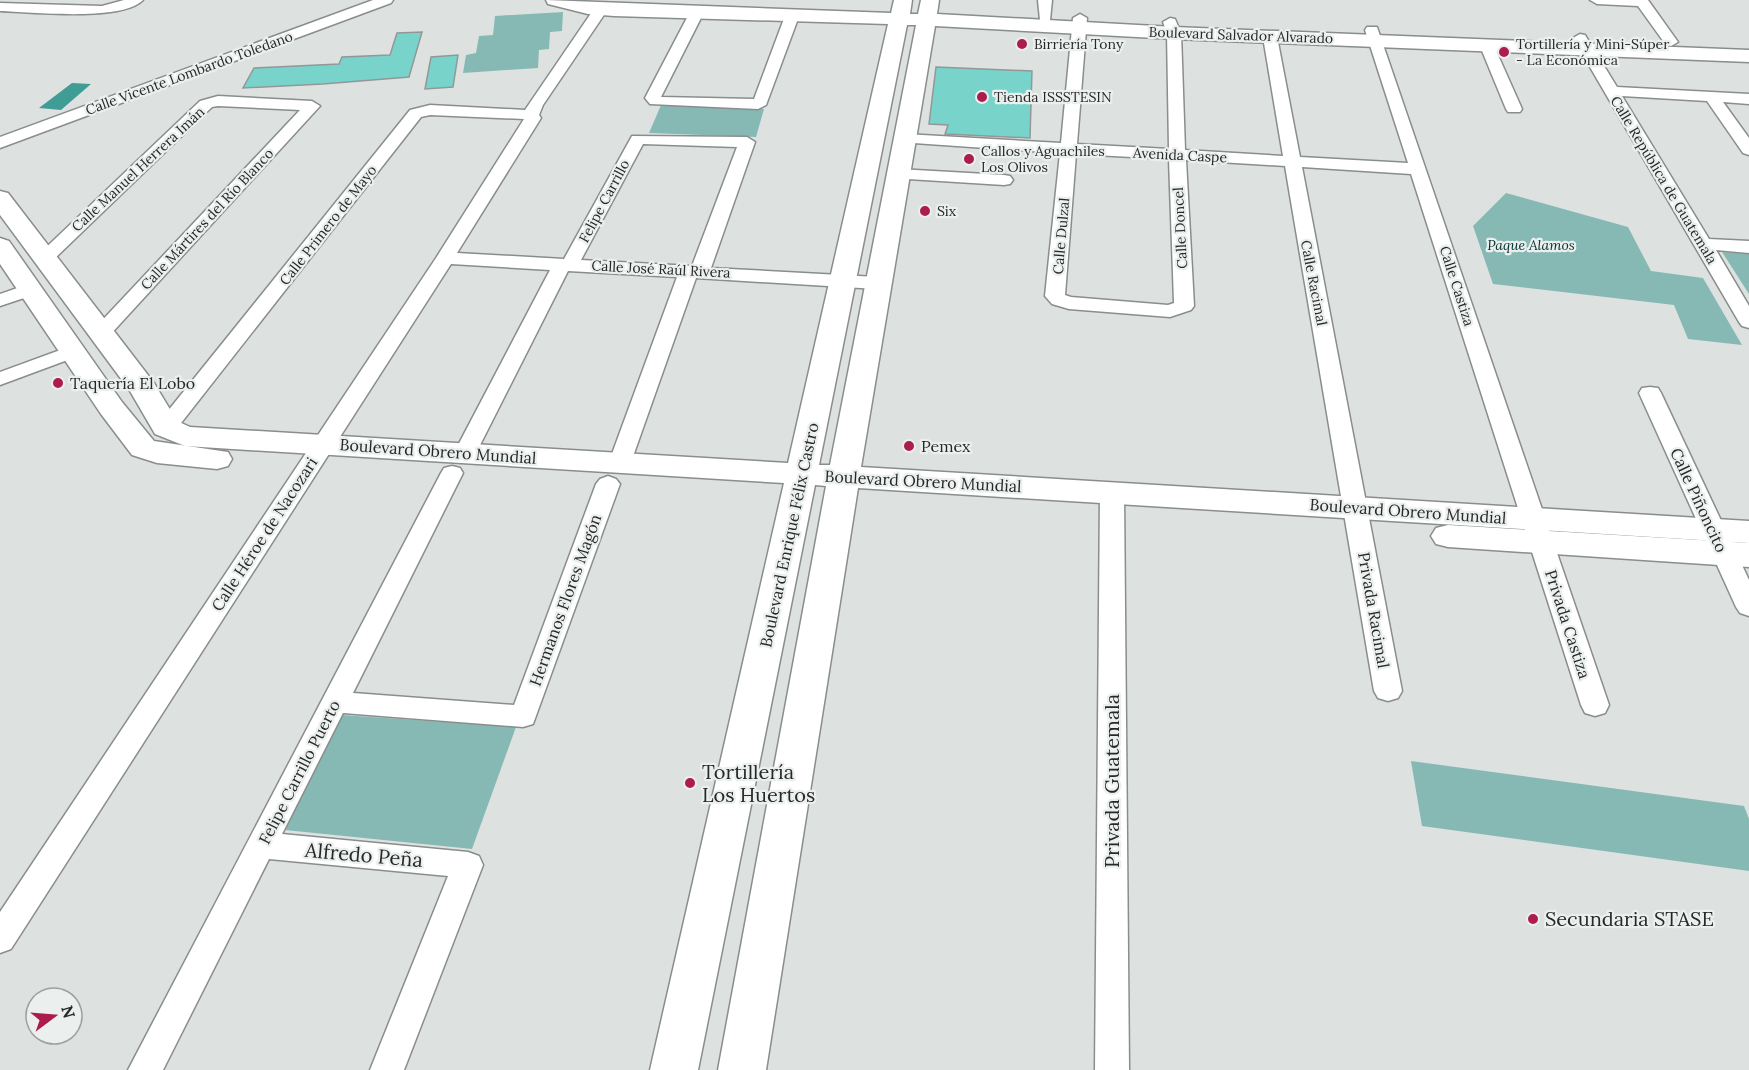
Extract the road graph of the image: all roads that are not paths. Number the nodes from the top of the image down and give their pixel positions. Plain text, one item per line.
1 (136, 0) edge
2 (555, 0) edge
3 (630, 0) edge
4 (1596, 0) edge
5 (381, 1) edge
6 (1642, 1) edge
7 (695, 5) edge
8 (667, 6) edge
9 (0, 7) edge
10 (789, 7) edge
11 (1045, 8) edge
12 (601, 9) junction
13 (914, 10) edge
14 (1080, 23) junction
15 (1172, 27) junction
16 (1373, 36) junction
17 (1270, 37) junction
18 (1671, 42) junction
19 (1583, 44) junction
20 (1749, 45) edge
21 (1487, 46) junction
22 (1749, 56) edge
23 (1611, 91) junction
24 (1712, 98) junction
25 (1749, 99) edge
26 (312, 105) joint
27 (1514, 109) dead end
28 (531, 115) junction
29 (905, 139) junction
30 (747, 142) joint
31 (0, 143) edge
32 (1069, 149) junction
33 (1749, 150) edge
34 (1177, 155) junction
35 (1291, 162) junction
36 (1418, 169) junction
37 (898, 174) junction
38 (1004, 180) dead end
39 (0, 198) edge
40 (1701, 244) junction
41 (0, 246) edge
42 (1749, 247) edge
43 (45, 257) junction
44 (445, 258) junction
45 (566, 264) junction
46 (695, 271) junction
47 (843, 281) junction
48 (877, 283) junction
49 (0, 300) edge
50 (38, 303) junction
51 (80, 303) junction
52 (1177, 310) joint
53 (1749, 322) edge
54 (102, 332) junction
55 (74, 351) junction
56 (0, 379) edge
57 (1650, 393) dead end
58 (166, 427) junction
59 (316, 454) junction
60 (458, 463) junction
61 (614, 473) junction
62 (800, 485) junction
63 (844, 488) junction
64 (1112, 503) junction
65 (1358, 518) junction
66 (1537, 531) junction
67 (1749, 532) edge
68 (1729, 546) edge
69 (1749, 607) edge
70 (1388, 691) dead end
71 (334, 702) junction
72 (1594, 705) dead end
73 (260, 845) junction
74 (0, 939) edge
75 (145, 1070) edge
76 (387, 1070) edge
77 (674, 1070) edge
78 (742, 1070) edge
79 (1112, 1070) edge

1 - 9 street
2 - 12 street, Boulevard Salvador Alvarado
3 - 8 street, Boulevard Salvador Alvarado
4 - 6 street
5 - 31 street, Calle Vicente Lombardo Toledano
6 - 18 street
7 - 8 street, Boulevard Salvador Alvarado
7 - 10 street, Boulevard Salvador Alvarado
7 - 10 street
8 - 12 street, Boulevard Salvador Alvarado
10 - 13 street, Boulevard Salvador Alvarado
11 - 13 street, Boulevard Salvador Alvarado
11 - 14 street, Boulevard Salvador Alvarado
12 - 28 street, Calle Héroe de Nacozari
13 - 14 street, Boulevard Salvador Alvarado
13 - 29 street
13 - 47 street, Boulevard Enrique Félix Castro
14 - 15 street, Boulevard Salvador Alvarado
14 - 32 street, Calle Dulzal
15 - 16 street, Boulevard Salvador Alvarado
15 - 17 street, Boulevard Salvador Alvarado
15 - 34 street, Calle Doncel
16 - 17 street, Boulevard Salvador Alvarado
16 - 19 street, Boulevard Salvador Alvarado
16 - 21 street, Boulevard Salvador Alvarado
16 - 36 street, Calle Castiza
17 - 35 street, Calle Racimal
18 - 19 street, Boulevard Salvador Alvarado
18 - 20 street, Boulevard Salvador Alvarado
19 - 21 street, Boulevard Salvador Alvarado
19 - 22 street, Boulevard Salvador Alvarado
19 - 23 street, Calle República de Guatemala
21 - 27 street
23 - 24 street
23 - 40 street, Calle República de Guatemala
24 - 25 street
24 - 33 street
26 - 43 street, Calle Manuel Herrera Imán
26 - 54 street, Calle Mártires del Río Blanco
28 - 44 street, Calle Héroe de Nacozari
28 - 58 street, Calle Primero de Mayo
29 - 32 street, Avenida Caspe
29 - 37 street
30 - 45 street, Felipe Carrillo
30 - 46 street, Hermanos Flores Magón
32 - 34 street, Avenida Caspe
32 - 52 street, Calle Dulzal
34 - 35 street, Avenida Caspe
34 - 52 street, Calle Doncel
35 - 36 street, Avenida Caspe
35 - 65 street, Calle Racimal
36 - 66 street, Calle Castiza
37 - 38 street
37 - 48 street
39 - 43 street
40 - 42 street
40 - 53 street, Calle República de Guatemala
41 - 50 street, Boulevard Obrero Mundial
43 - 51 street
44 - 45 street, Calle José Raúl Rivera
44 - 59 street, Calle Héroe de Nacozari
45 - 46 street, Calle José Raúl Rivera
45 - 60 street, Felipe Carrillo
46 - 47 street, Calle José Raúl Rivera
46 - 61 street, Hermanos Flores Magón
47 - 48 street, Calle José Raúl Rivera
47 - 62 street, Boulevard Enrique Félix Castro
48 - 63 street
49 - 50 street
50 - 51 street
50 - 55 street, Boulevard Obrero Mundial
51 - 54 street
54 - 58 street
55 - 56 street
55 - 59 street, Boulevard Obrero Mundial
57 - 68 street, Calle Piñoncito
58 - 59 street, Boulevard Obrero Mundial
59 - 60 street, Boulevard Obrero Mundial
59 - 74 street, Calle Héroe de Nacozari
60 - 61 street, Boulevard Obrero Mundial
60 - 71 street, Felipe Carrillo Puerto
61 - 62 street, Boulevard Obrero Mundial
61 - 71 street, Hermanos Flores Magón
62 - 63 street, Boulevard Obrero Mundial
62 - 77 street, Boulevard Enrique Félix Castro
63 - 64 street, Boulevard Obrero Mundial
63 - 78 street
64 - 65 street, Boulevard Obrero Mundial
64 - 79 street, Privada Guatemala
65 - 66 street, Boulevard Obrero Mundial
65 - 70 street, Privada Racimal
66 - 68 street, Boulevard Obrero Mundial
66 - 72 street, Privada Castiza
67 - 68 street, Boulevard Obrero Mundial
68 - 69 street, Calle Piñoncito
71 - 73 street, Felipe Carrillo Puerto
73 - 75 street, Felipe Carrillo Puerto
73 - 76 street, Alfredo Peña

